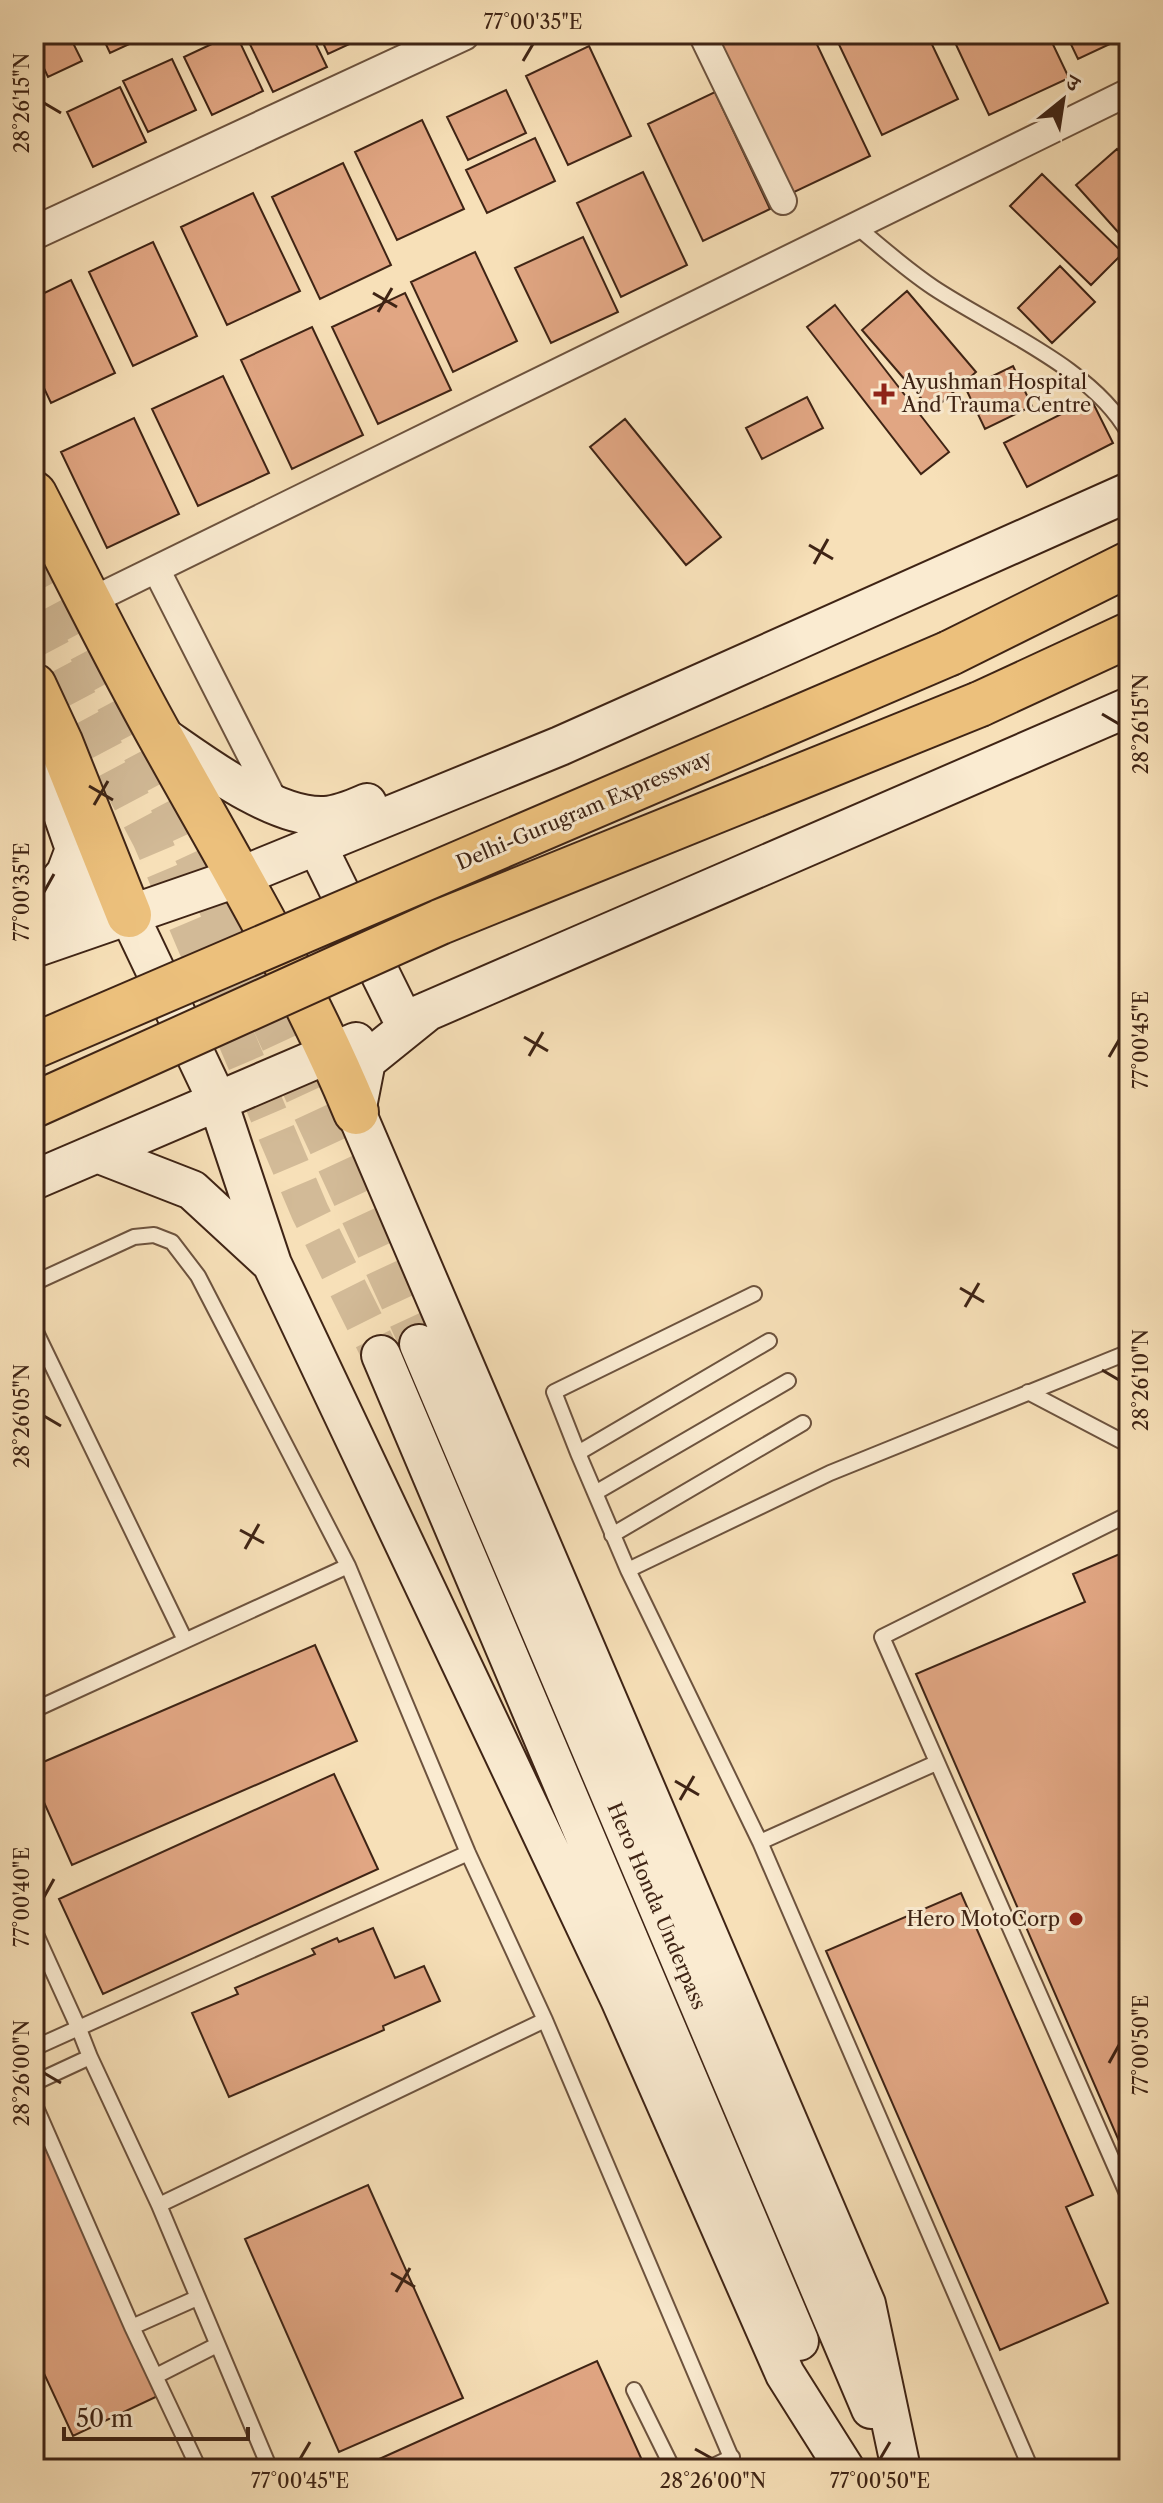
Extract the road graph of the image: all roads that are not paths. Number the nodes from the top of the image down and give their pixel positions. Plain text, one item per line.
1 (463, 34) edge
2 (702, 34) edge
3 (1129, 92) edge
4 (783, 201) dead end
5 (857, 227) junction
6 (34, 233) edge
7 (1129, 434) edge
8 (1129, 492) edge
9 (34, 494) edge
10 (1129, 564) edge
11 (156, 569) junction
12 (89, 602) junction
13 (1129, 635) edge
14 (34, 686) edge
15 (1129, 707) edge
16 (158, 733) junction
17 (34, 750) edge
18 (514, 763) junction
19 (276, 805) junction
20 (317, 846) junction
21 (111, 869) junction
22 (239, 877) junction
23 (129, 915) junction
24 (38, 935) edge
25 (416, 1016) junction
26 (34, 1046) edge
27 (332, 1053) junction
28 (218, 1102) junction
29 (34, 1105) edge
30 (356, 1112) junction
31 (97, 1153) junction
32 (34, 1180) edge
33 (272, 1264) junction
34 (34, 1283) edge
35 (754, 1294) dead end
36 (34, 1328) edge
37 (769, 1341) dead end
38 (419, 1344) tunnel mouth
39 (1129, 1352) edge
40 (381, 1355) tunnel mouth
41 (788, 1381) dead end
42 (1028, 1392) junction
43 (803, 1423) dead end
44 (1129, 1445) edge
45 (578, 1453) junction
46 (595, 1493) junction
47 (1129, 1513) edge
48 (612, 1535) junction
49 (348, 1566) junction
50 (628, 1570) junction
51 (185, 1640) junction
52 (34, 1710) edge
53 (936, 1763) junction
54 (760, 1842) junction
55 (468, 1853) junction
56 (34, 1930) edge
57 (545, 2020) junction
58 (79, 2029) junction
59 (34, 2048) edge
60 (90, 2057) junction
61 (34, 2083) edge
62 (34, 2103) edge
63 (1129, 2198) edge
64 (159, 2205) junction
65 (197, 2298) junction
66 (132, 2327) junction
67 (217, 2345) junction
68 (156, 2376) junction
69 (634, 2390) dead end
70 (734, 2463) edge
71 (199, 2469) edge
72 (270, 2469) edge
73 (673, 2469) edge
74 (707, 2469) edge
75 (845, 2469) edge
76 (853, 2469) edge
77 (899, 2469) edge
78 (1031, 2469) edge

1 - 6 street
2 - 4 street
3 - 5 street
5 - 7 lane
5 - 11 street
8 - 18 main road
9 - 12 highway
10 - 26 highway, Delhi-Gurugram Expressway, bridge
11 - 12 street
11 - 19 street
12 - 16 highway
13 - 29 highway, bridge
14 - 21 highway
15 - 25 main road
16 - 19 main road
16 - 22 highway
17 - 24 main road
18 - 19 main road
18 - 20 main road
20 - 22 main road
20 - 25 main road
21 - 23 highway
21 - 24 main road
22 - 23 main road
22 - 27 highway
23 - 24 main road
23 - 28 main road
25 - 27 main road
25 - 30 main road
27 - 28 main road
27 - 30 highway
28 - 31 main road
28 - 33 main road
30 - 77 main road
31 - 32 main road
31 - 33 main road
33 - 75 main road
34 - 49 lane
35 - 45 lane
36 - 51 lane
37 - 45 lane
38 - 77 main road, Hero Honda Underpass
39 - 42 lane
40 - 76 main road, Hero Honda Underpass
41 - 46 lane
42 - 44 lane
42 - 50 lane
43 - 48 lane
45 - 46 lane
46 - 48 lane
47 - 53 lane
48 - 50 lane
49 - 51 lane
49 - 55 lane
50 - 54 lane
51 - 52 lane
53 - 54 lane
53 - 63 lane
54 - 78 lane
55 - 57 lane
55 - 58 lane
56 - 58 lane
57 - 64 lane
57 - 70 lane
58 - 59 lane
58 - 60 lane
60 - 61 lane
60 - 64 lane
62 - 66 lane
64 - 65 lane
65 - 66 lane
65 - 67 lane
66 - 68 lane
67 - 68 lane
67 - 72 lane
68 - 71 lane
69 - 73 lane
70 - 74 lane

